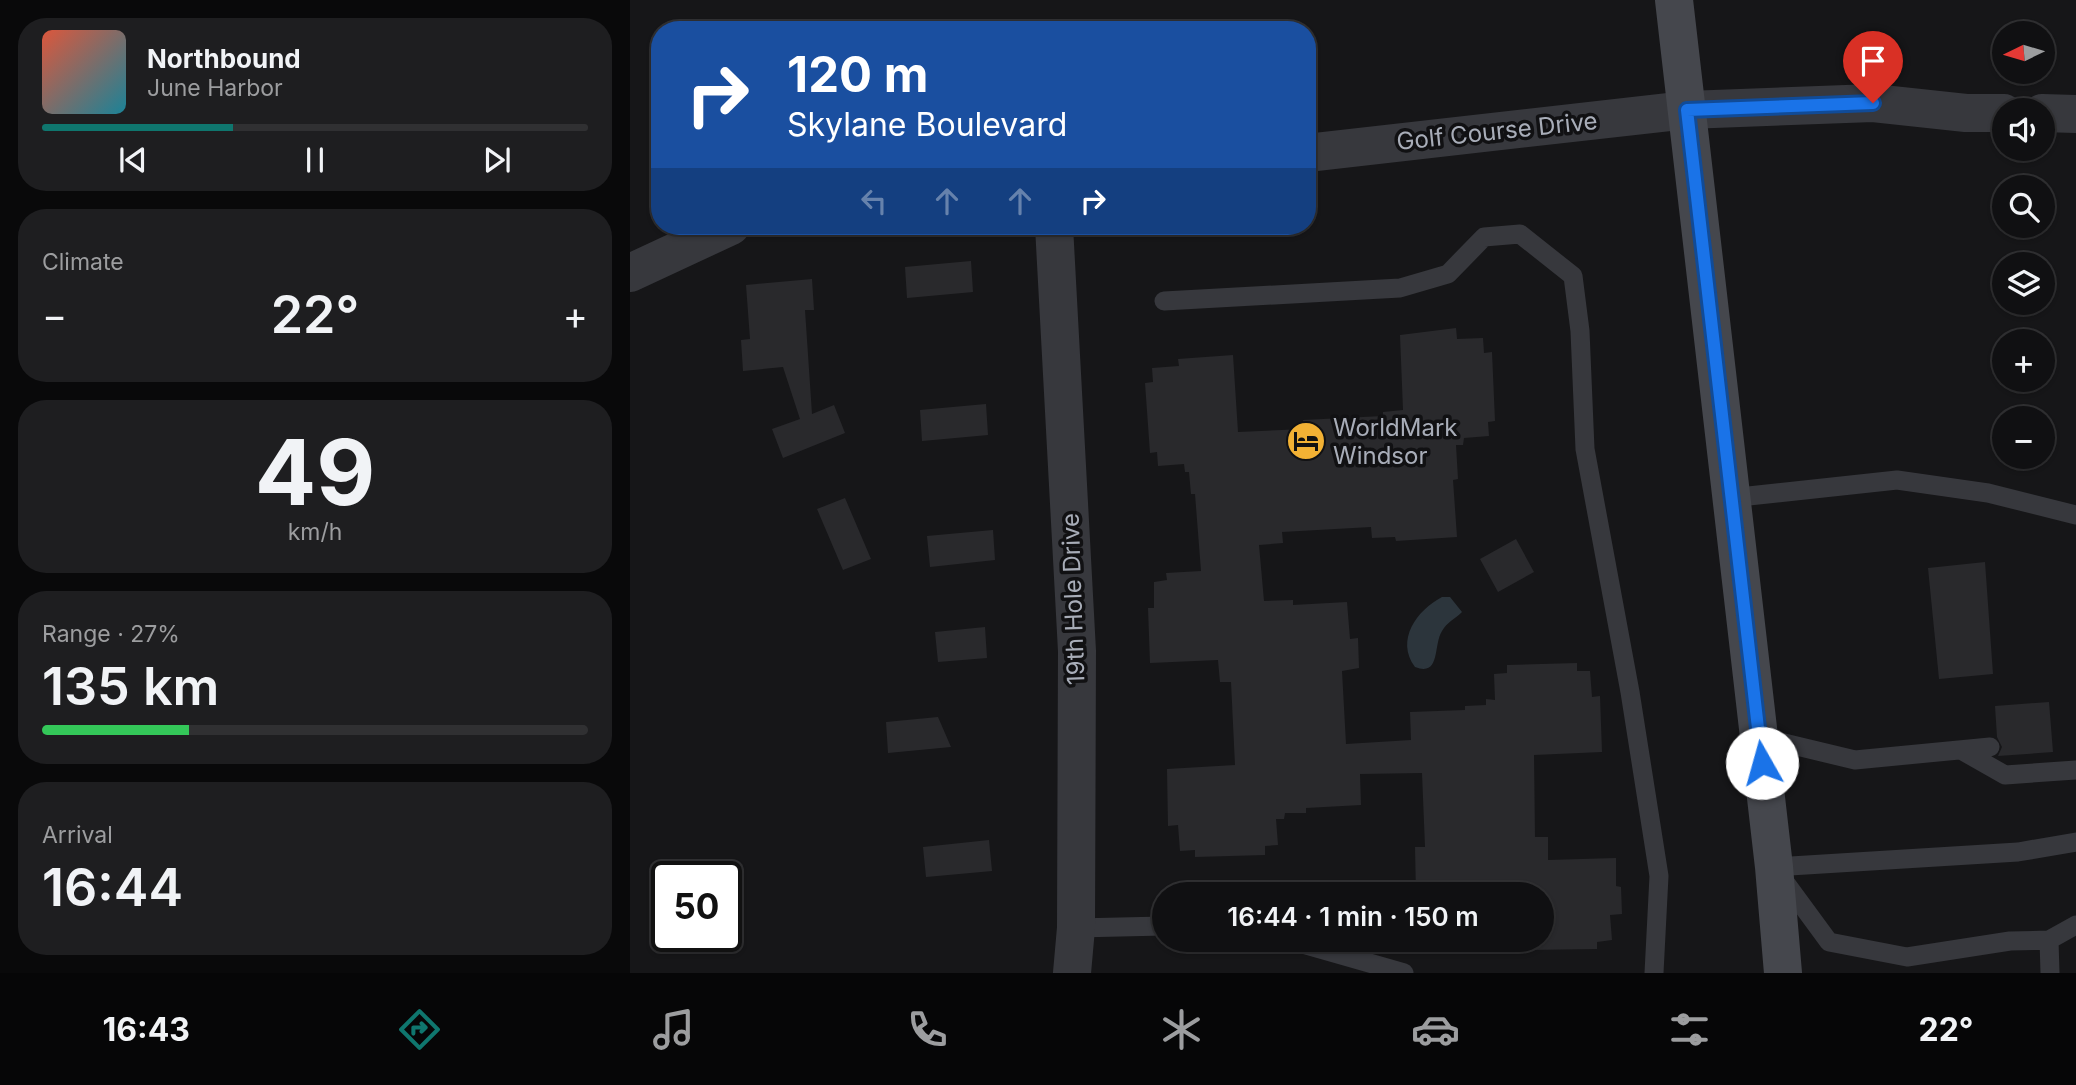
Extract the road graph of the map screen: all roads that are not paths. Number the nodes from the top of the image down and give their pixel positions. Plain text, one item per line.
1 (1674, 0) edge
2 (1687, 110) junction
3 (1992, 113) edge
4 (2055, 114) edge
5 (2076, 114) edge
6 (1316, 152) edge
7 (711, 235) edge
8 (1054, 235) edge
9 (630, 273) edge
10 (1164, 301) dead end
11 (1730, 498) junction
12 (2076, 515) edge
13 (1759, 737) junction
14 (1990, 747) dead end
15 (1961, 750) junction
16 (2076, 770) edge
17 (2076, 842) edge
18 (1774, 867) junction
19 (2076, 925) edge
20 (1152, 926) edge
21 (1076, 928) junction
22 (2049, 940) junction
23 (1331, 952) edge
24 (1072, 973) edge
25 (1404, 973) edge
26 (1654, 973) edge
27 (1783, 973) edge
28 (2050, 973) edge

1 - 2 main road
2 - 3 street, Golf Course Drive
2 - 6 street, Golf Course Drive
2 - 11 main road
4 - 5 street
7 - 9 street
8 - 21 street, 19th Hole Drive
10 - 26 lane
11 - 12 lane
11 - 13 main road
13 - 15 lane
13 - 18 main road
14 - 15 lane
15 - 16 lane
17 - 18 lane
18 - 22 lane
18 - 27 main road
19 - 22 lane
20 - 21 lane
21 - 24 street, 19th Hole Drive
22 - 28 lane
23 - 25 lane

